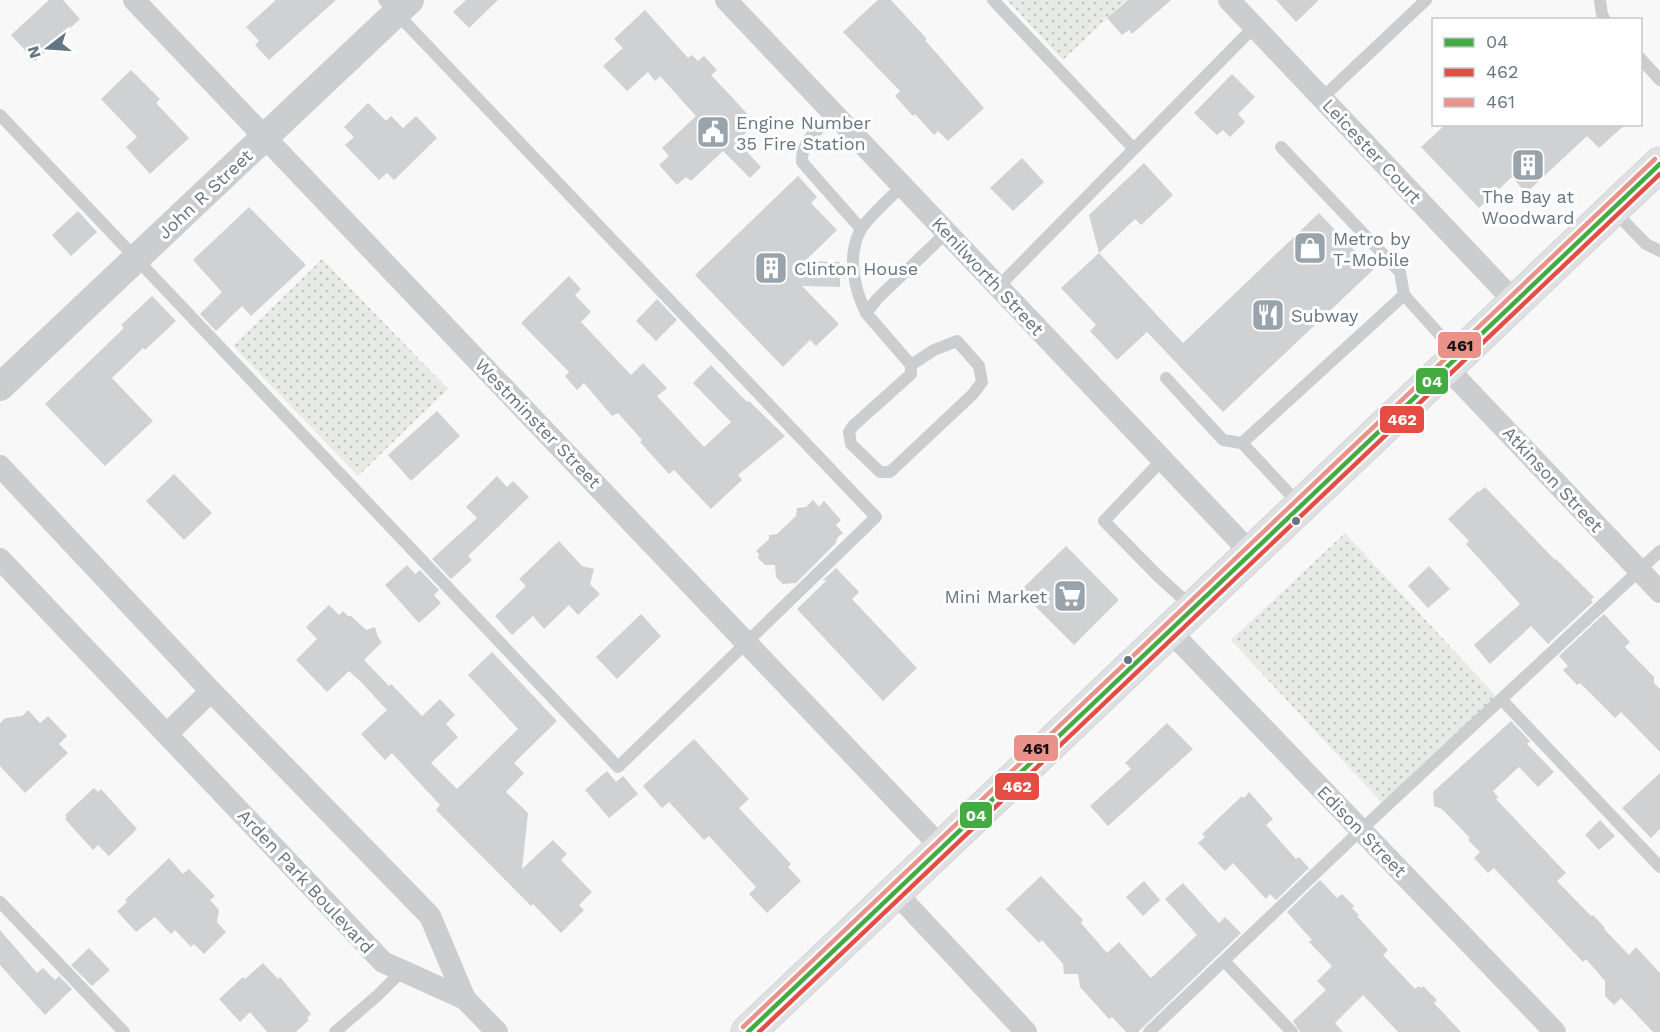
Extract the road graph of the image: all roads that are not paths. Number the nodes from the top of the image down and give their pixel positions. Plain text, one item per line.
1 (134, 0) edge
2 (726, 0) edge
3 (993, 0) edge
4 (1229, 0) edge
5 (1426, 0) edge
6 (1600, 0) edge
7 (397, 4) edge
8 (1604, 18) edge
9 (1254, 27) junction
10 (1642, 59) edge
11 (1660, 80) edge
12 (1322, 98) junction
13 (834, 114) junction
14 (0, 115) edge
15 (265, 137) junction
16 (1281, 147) dead end
17 (1134, 149) junction
18 (1660, 164) edge
19 (902, 186) junction
20 (1613, 210) junction
21 (861, 229) junction
22 (946, 232) junction
23 (1660, 251) edge
24 (137, 259) junction
25 (998, 287) junction
26 (1404, 295) junction
27 (1515, 302) junction
28 (866, 313) junction
29 (1452, 361) junction
30 (911, 365) junction
31 (1166, 378) dead end
32 (0, 387) edge
33 (1242, 443) junction
34 (1162, 460) junction
35 (0, 466) edge
36 (1300, 506) junction
37 (1660, 551) edge
38 (1251, 552) junction
39 (0, 559) edge
40 (1639, 570) junction
41 (1660, 592) edge
42 (1193, 608) junction
43 (1169, 630) junction
44 (746, 642) junction
45 (211, 691) junction
46 (1502, 700) junction
47 (167, 734) junction
48 (1362, 830) junction
49 (941, 847) junction
50 (1660, 867) edge
51 (895, 892) junction
52 (0, 902) edge
53 (1224, 961) junction
54 (402, 971) junction
55 (465, 999) junction
56 (124, 1032) edge
57 (335, 1032) edge
58 (497, 1032) edge
59 (748, 1032) edge
60 (1026, 1032) edge
61 (1149, 1032) edge
62 (1292, 1032) edge
63 (1555, 1032) edge

1 - 15 street, Westminster Street
2 - 13 street, Kenilworth Street
3 - 17 lane
4 - 9 street, Leicester Court
5 - 12 lane
6 - 8 lane
7 - 15 street, John R Street
7 - 44 lane
9 - 12 street, Leicester Court
9 - 17 lane
10 - 11 lane
12 - 27 street, Leicester Court
13 - 19 street, Kenilworth Street
13 - 21 lane
14 - 24 lane
15 - 24 street, John R Street
15 - 44 street, Westminster Street
16 - 26 lane
17 - 25 lane
18 - 20 main road
19 - 21 lane
19 - 22 street, Kenilworth Street
20 - 23 lane
20 - 27 main road
21 - 28 lane
22 - 25 street, Kenilworth Street
22 - 28 lane
24 - 32 street, John R Street
24 - 44 lane
25 - 34 street, Kenilworth Street
26 - 29 lane
26 - 33 lane
27 - 29 main road
28 - 30 lane
29 - 36 main road
29 - 40 street, Atkinson Street
30 - 30 lane
31 - 33 lane
33 - 36 lane
34 - 38 street, Kenilworth Street
34 - 42 lane
35 - 45 street, Arden Park Boulevard
36 - 38 main road
37 - 40 lane
38 - 42 main road
39 - 47 street, Arden Park Boulevard
40 - 41 street, Atkinson Street
40 - 46 lane
42 - 43 main road
43 - 48 street, Edison Street
43 - 49 main road
44 - 49 street, Westminster Street
45 - 47 street
45 - 55 street, Arden Park Boulevard
46 - 48 lane
46 - 50 lane
47 - 54 street, Arden Park Boulevard
48 - 53 lane
48 - 63 street, Edison Street
49 - 51 main road
51 - 59 main road
51 - 60 street
52 - 56 lane
53 - 61 lane
53 - 62 lane
54 - 55 street, Arden Park Boulevard
54 - 57 lane
55 - 58 street, Arden Park Boulevard

